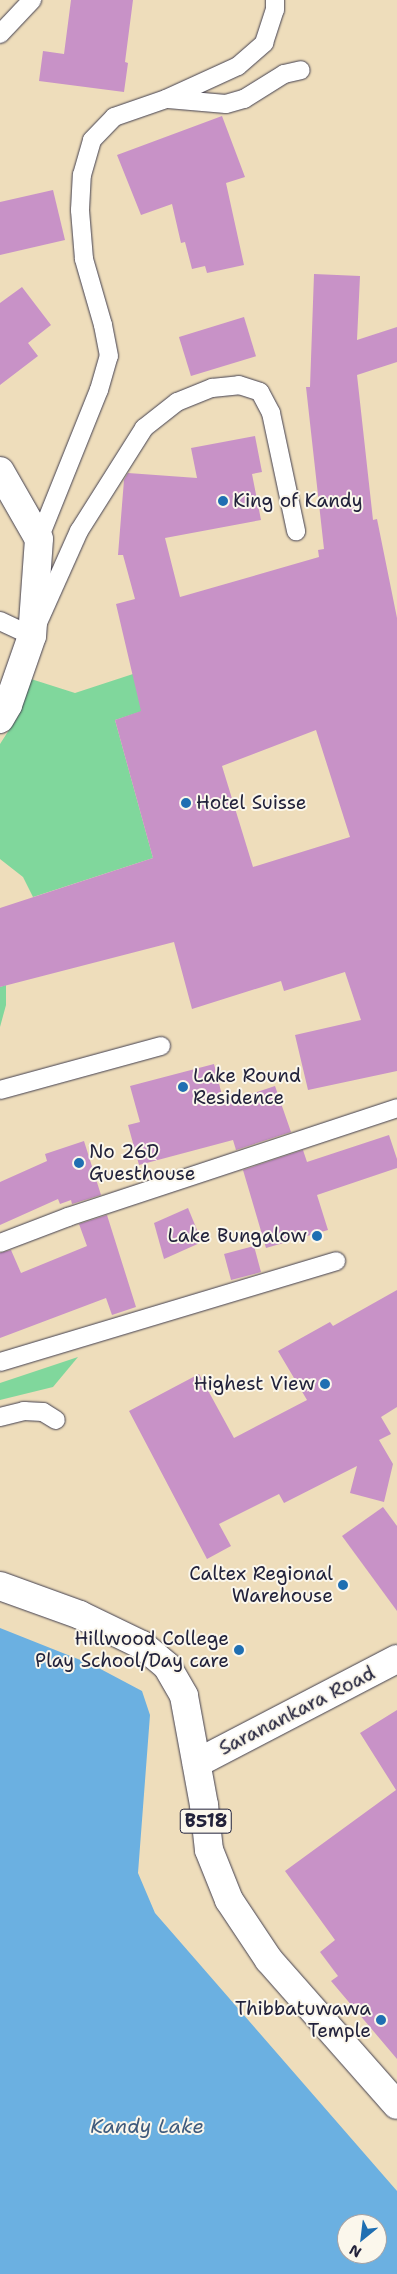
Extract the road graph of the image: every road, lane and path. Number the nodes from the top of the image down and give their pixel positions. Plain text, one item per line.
1 (32, 0) edge
2 (275, 0) edge
3 (0, 34) edge
4 (301, 70) dead end
5 (166, 99) junction
6 (0, 471) edge
7 (296, 531) dead end
8 (40, 539) junction
9 (0, 621) edge
10 (32, 636) junction
11 (0, 719) edge
12 (161, 1046) dead end
13 (0, 1090) edge
14 (397, 1108) edge
15 (0, 1243) edge
16 (336, 1261) dead end
17 (0, 1362) edge
18 (0, 1417) edge
19 (56, 1420) dead end
20 (0, 1586) edge
21 (397, 1659) edge
22 (197, 1763) junction
23 (397, 2105) edge

1 - 3 lane
2 - 5 lane
4 - 5 lane
5 - 8 lane
6 - 8 main road
7 - 10 lane
8 - 10 main road
9 - 10 lane
10 - 11 main road
12 - 13 lane
14 - 15 lane
16 - 17 lane
18 - 19 lane
20 - 22 main road, B518
21 - 22 main road, Saranankara Road
22 - 23 main road, B518

